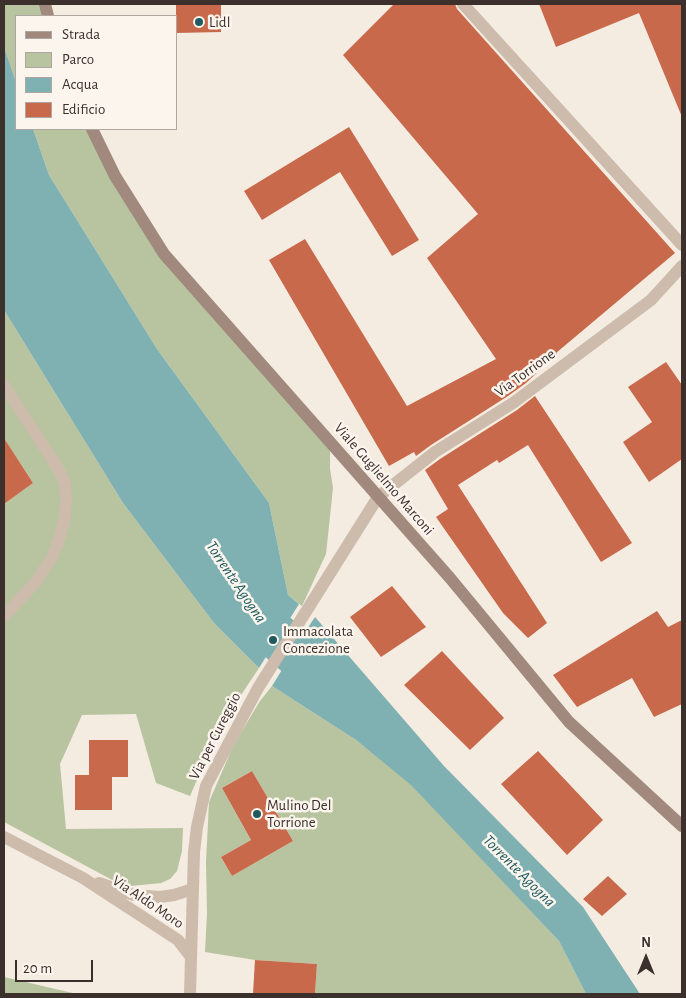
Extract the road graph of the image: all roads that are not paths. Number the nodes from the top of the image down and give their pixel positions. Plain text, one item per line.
1 (463, 4) edge
2 (92, 130) edge
3 (682, 245) edge
4 (682, 266) edge
5 (4, 385) edge
6 (378, 498) junction
7 (313, 601) joint
8 (4, 616) edge
9 (682, 826) edge
10 (4, 837) edge
11 (83, 878) junction
12 (193, 889) junction
13 (191, 957) junction
14 (190, 994) edge

1 - 3 street
2 - 6 main road, Viale Guglielmo Marconi
4 - 6 street, Via Torrione
5 - 8 street
6 - 7 street, Via Torrione
6 - 9 main road, Viale Guglielmo Marconi
7 - 12 street, Via per Cureggio
10 - 11 street, Via Aldo Moro
11 - 12 street, Via Aldo Moro
11 - 13 street, Via Aldo Moro
12 - 13 street, Via per Cureggio
13 - 14 street, Via per Cureggio

